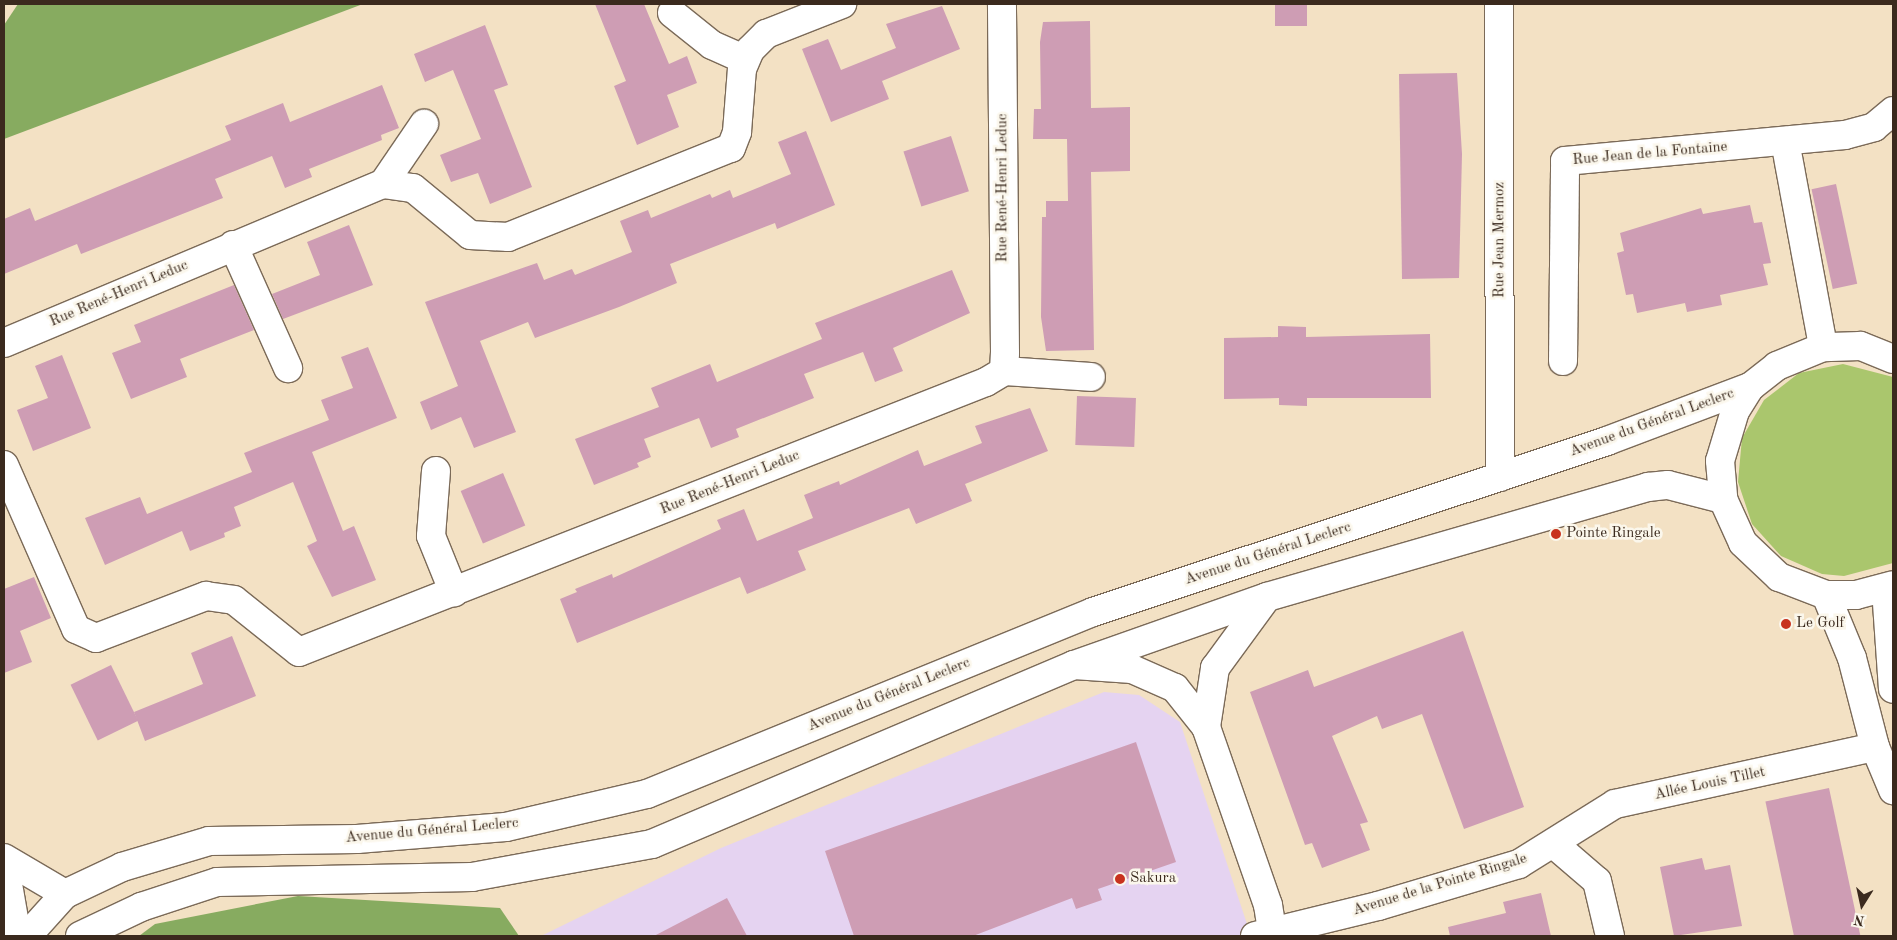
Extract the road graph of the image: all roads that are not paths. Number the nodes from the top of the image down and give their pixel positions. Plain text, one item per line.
1 (842, 4) edge
2 (1002, 4) edge
3 (1499, 4) edge
4 (672, 13) dead end
5 (745, 60) junction
6 (1893, 111) edge
7 (424, 124) dead end
8 (1785, 141) junction
9 (383, 184) junction
10 (233, 245) junction
11 (4, 343) edge
12 (1823, 347) junction
13 (1893, 359) edge
14 (1564, 361) dead end
15 (288, 368) dead end
16 (1004, 371) junction
17 (1091, 377) dead end
18 (1750, 387) junction
19 (436, 471) dead end
20 (1500, 477) junction
21 (6, 478) edge
22 (1723, 499) junction
23 (13, 514) edge
24 (1890, 587) edge
25 (454, 593) junction
26 (1826, 595) junction
27 (1267, 597) junction
28 (1074, 665) junction
29 (1893, 689) edge
30 (1206, 727) junction
31 (1875, 748) junction
32 (1893, 790) edge
33 (1556, 845) junction
34 (4, 860) edge
35 (65, 894) junction
36 (1264, 933) edge
37 (17, 936) edge
38 (27, 936) edge
39 (80, 936) edge
40 (1610, 936) edge

1 - 5 street
2 - 16 street, Rue René-Henri Leduc
3 - 20 street, Rue Jean Mermoz
4 - 5 street
5 - 9 street, Rue René-Henri Leduc
6 - 8 street, Rue Jean de la Fontaine
7 - 9 street
8 - 12 street
8 - 14 street, Rue Jean de la Fontaine
9 - 10 street, Rue René-Henri Leduc
10 - 11 street, Rue René-Henri Leduc
10 - 15 street
12 - 13 street
12 - 18 street
16 - 17 street, Rue René-Henri Leduc
16 - 25 street, Rue René-Henri Leduc
18 - 20 street, Avenue du Général Leclerc
18 - 22 street
19 - 25 street
20 - 35 street, Avenue du Général Leclerc
21 - 23 street, Rue René-Henri Leduc
22 - 26 street
22 - 27 street
23 - 25 street, Rue René-Henri Leduc
24 - 26 street
24 - 29 street
26 - 31 street
27 - 28 street
27 - 30 street, Avenue de la Pointe Ringale
28 - 30 street, Avenue de la Pointe Ringale
28 - 39 street
30 - 36 street, Avenue de la Pointe Ringale
31 - 32 street
31 - 33 street, Allée Louis Tillet
33 - 36 street, Avenue de la Pointe Ringale
33 - 40 street
34 - 35 street
34 - 37 street
35 - 38 street, Avenue du Général Leclerc

